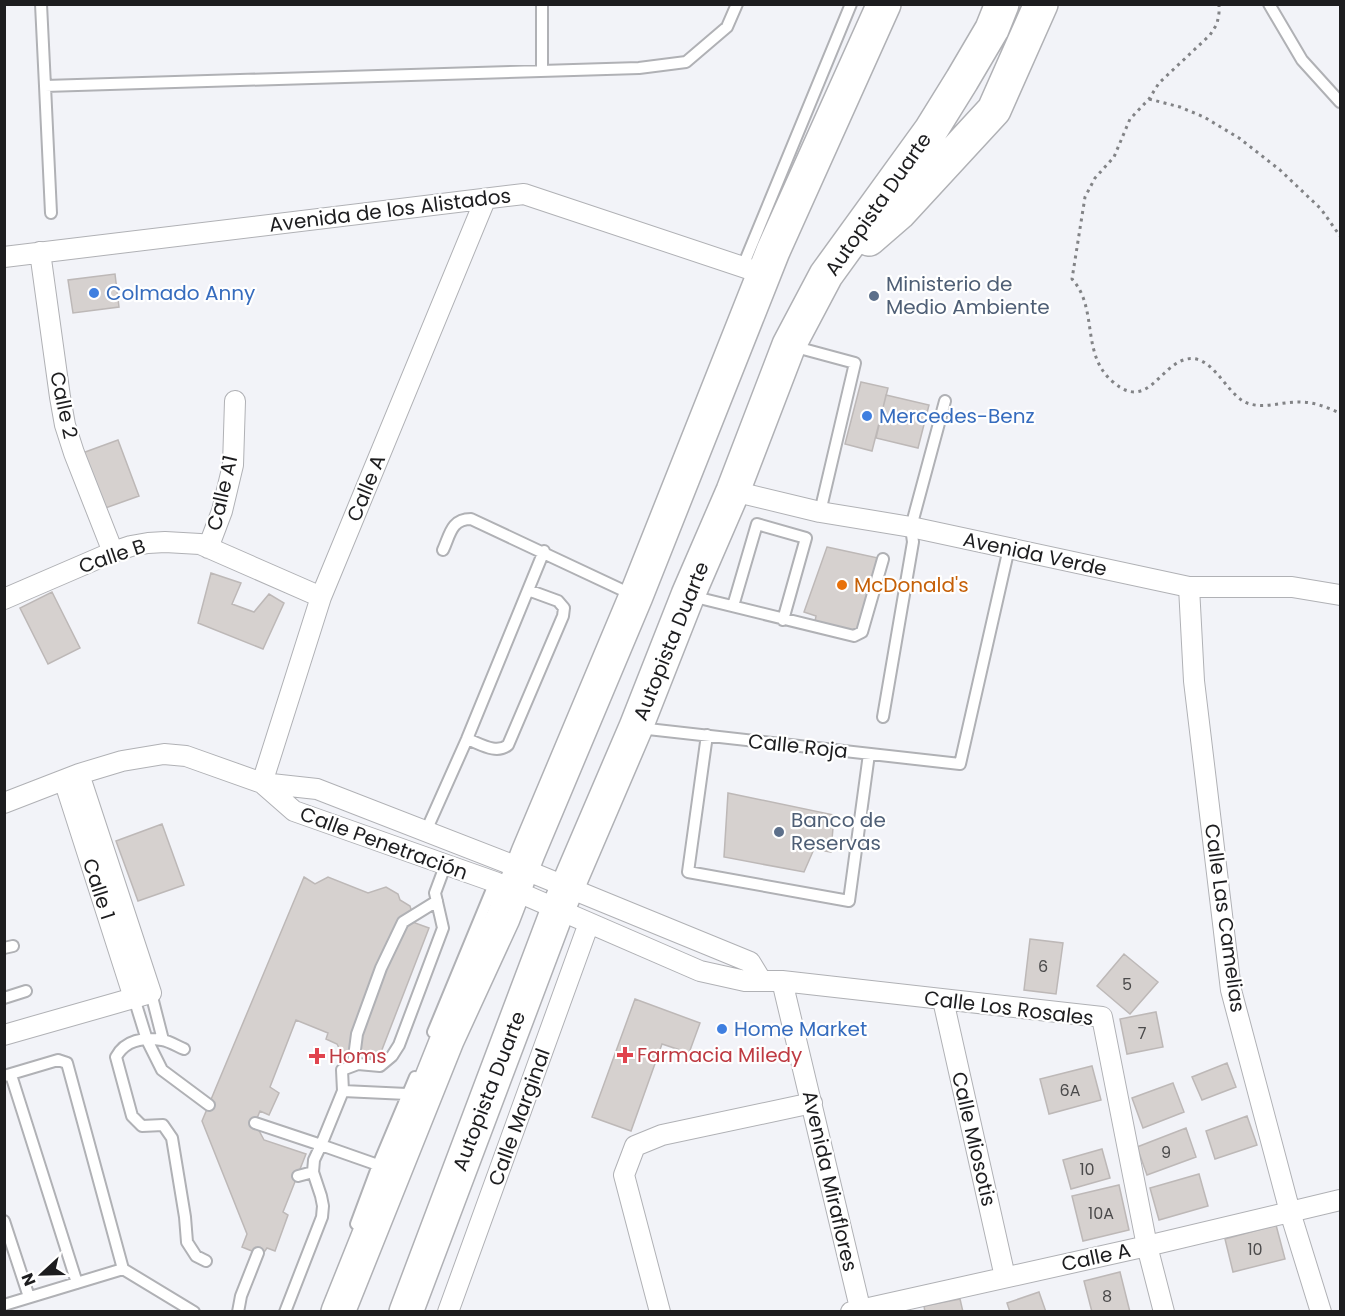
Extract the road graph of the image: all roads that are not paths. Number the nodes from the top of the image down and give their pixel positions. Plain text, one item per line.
1 (41, 4) edge
2 (542, 4) edge
3 (737, 4) edge
4 (851, 4) edge
5 (884, 4) edge
6 (1041, 4) edge
7 (1269, 4) edge
8 (995, 13) edge
9 (542, 70) junction
10 (45, 86) junction
11 (1341, 102) edge
12 (485, 200) junction
13 (51, 213) dead end
14 (40, 252) junction
15 (4, 257) edge
16 (753, 270) junction
17 (826, 276) junction
18 (789, 345) junction
19 (235, 401) dead end
20 (945, 401) dead end
21 (733, 491) junction
22 (820, 512) junction
23 (911, 526) junction
24 (208, 548) junction
25 (1009, 548) junction
26 (443, 550) dead end
27 (113, 552) junction
28 (544, 552) junction
29 (883, 559) dead end
30 (1189, 587) junction
31 (528, 590) junction
32 (1341, 595) edge
33 (636, 596) junction
34 (688, 596) junction
35 (321, 597) junction
36 (4, 599) edge
37 (733, 606) junction
38 (783, 620) junction
39 (883, 717) dead end
40 (636, 728) junction
41 (707, 735) junction
42 (467, 739) junction
43 (869, 754) junction
44 (71, 777) junction
45 (262, 783) junction
46 (4, 803) edge
47 (426, 831) junction
48 (445, 866) junction
49 (510, 880) junction
50 (563, 898) junction
51 (437, 901) junction
52 (589, 923) junction
53 (761, 980) junction
54 (782, 981) junction
55 (26, 991) dead end
56 (143, 996) junction
57 (4, 998) edge
58 (943, 1000) junction
59 (4, 1035) edge
60 (147, 1040) junction
61 (164, 1040) junction
62 (430, 1040) dead end
63 (184, 1049) dead end
64 (421, 1062) dead end
65 (353, 1065) junction
66 (8, 1076) edge
67 (343, 1091) junction
68 (407, 1094) junction
69 (812, 1103) junction
70 (209, 1105) dead end
71 (255, 1123) dead end
72 (321, 1145) junction
73 (378, 1165) junction
74 (313, 1172) junction
75 (298, 1176) dead end
76 (1341, 1200) edge
77 (1290, 1212) junction
78 (4, 1221) edge
79 (351, 1238) dead end
80 (1147, 1246) junction
81 (258, 1253) dead end
82 (206, 1262) dead end
83 (123, 1269) junction
84 (1005, 1277) junction
85 (76, 1283) junction
86 (29, 1297) junction
87 (4, 1305) edge
88 (194, 1311) edge
89 (238, 1311) edge
90 (285, 1311) edge
91 (338, 1311) edge
92 (406, 1311) edge
93 (448, 1311) edge
94 (660, 1311) edge
95 (858, 1311) edge
96 (1164, 1311) edge
97 (1321, 1311) edge

1 - 10 lane
2 - 9 lane
3 - 9 lane
4 - 16 lane
5 - 16 highway
6 - 17 highway
7 - 11 lane
8 - 17 highway, Autopista Duarte
9 - 10 lane
10 - 13 lane
12 - 14 street, Avenida de los Alistados
12 - 16 street, Avenida de los Alistados
12 - 35 street, Calle A
14 - 15 street, Avenida de los Alistados
14 - 27 street, Calle 2
16 - 33 highway
17 - 18 highway, Autopista Duarte
18 - 21 highway, Autopista Duarte
18 - 22 lane
19 - 24 street, Calle A1
20 - 23 lane
21 - 22 street, Avenida Verde
21 - 34 highway, Autopista Duarte
22 - 23 street, Avenida Verde
23 - 25 street, Avenida Verde
23 - 39 lane
24 - 27 street, Calle B
24 - 35 street, Calle B
25 - 30 street, Avenida Verde
25 - 43 lane, Calle Roja
26 - 28 lane
27 - 36 street, Calle B
28 - 31 lane
28 - 33 lane
29 - 38 lane
30 - 32 street, Avenida Verde
30 - 77 street, Calle Las Camelias
31 - 42 lane
31 - 42 lane
33 - 49 highway
34 - 37 lane
34 - 40 highway, Autopista Duarte
35 - 45 street, Calle A
37 - 38 lane
37 - 38 lane
40 - 41 lane, Calle Roja
40 - 50 highway, Autopista Duarte
41 - 43 lane, Calle Roja
41 - 43 lane
42 - 47 lane
44 - 45 street, Calle Penetración
44 - 46 street, Calle Penetración
44 - 56 street, Calle 1
45 - 47 street, Calle Penetración
45 - 48 street, Calle Penetración
47 - 49 street, Calle Penetración
48 - 49 street, Calle Penetración
48 - 51 lane
49 - 50 street
49 - 62 lane
49 - 91 highway
50 - 52 street, Calle Los Rosales
50 - 53 street
50 - 92 highway, Autopista Duarte
51 - 65 lane
51 - 65 lane
52 - 53 street, Calle Los Rosales
52 - 93 street, Calle Marginal
53 - 54 street, Calle Los Rosales
54 - 58 street, Calle Los Rosales
54 - 69 street, Avenida Miraflores
55 - 57 lane
56 - 59 street
56 - 60 lane
56 - 61 lane
58 - 80 street, Calle Los Rosales
58 - 84 street, Calle Miosotis
60 - 61 lane
60 - 70 lane
60 - 82 lane
61 - 63 lane
64 - 68 lane
65 - 67 lane
66 - 83 lane
66 - 85 lane
67 - 68 lane
67 - 72 lane
68 - 73 lane
69 - 94 street
69 - 95 street, Avenida Miraflores
71 - 72 lane
72 - 73 lane
72 - 74 lane
73 - 79 lane
74 - 75 lane
74 - 90 lane
76 - 77 street, Calle A
77 - 80 street, Calle A
77 - 97 street, Calle Las Camelias
78 - 86 lane
80 - 84 street, Calle A
80 - 96 street, Calle Los Rosales
81 - 89 lane
83 - 85 lane
83 - 88 lane
84 - 95 street, Calle A
85 - 86 lane
86 - 87 lane

